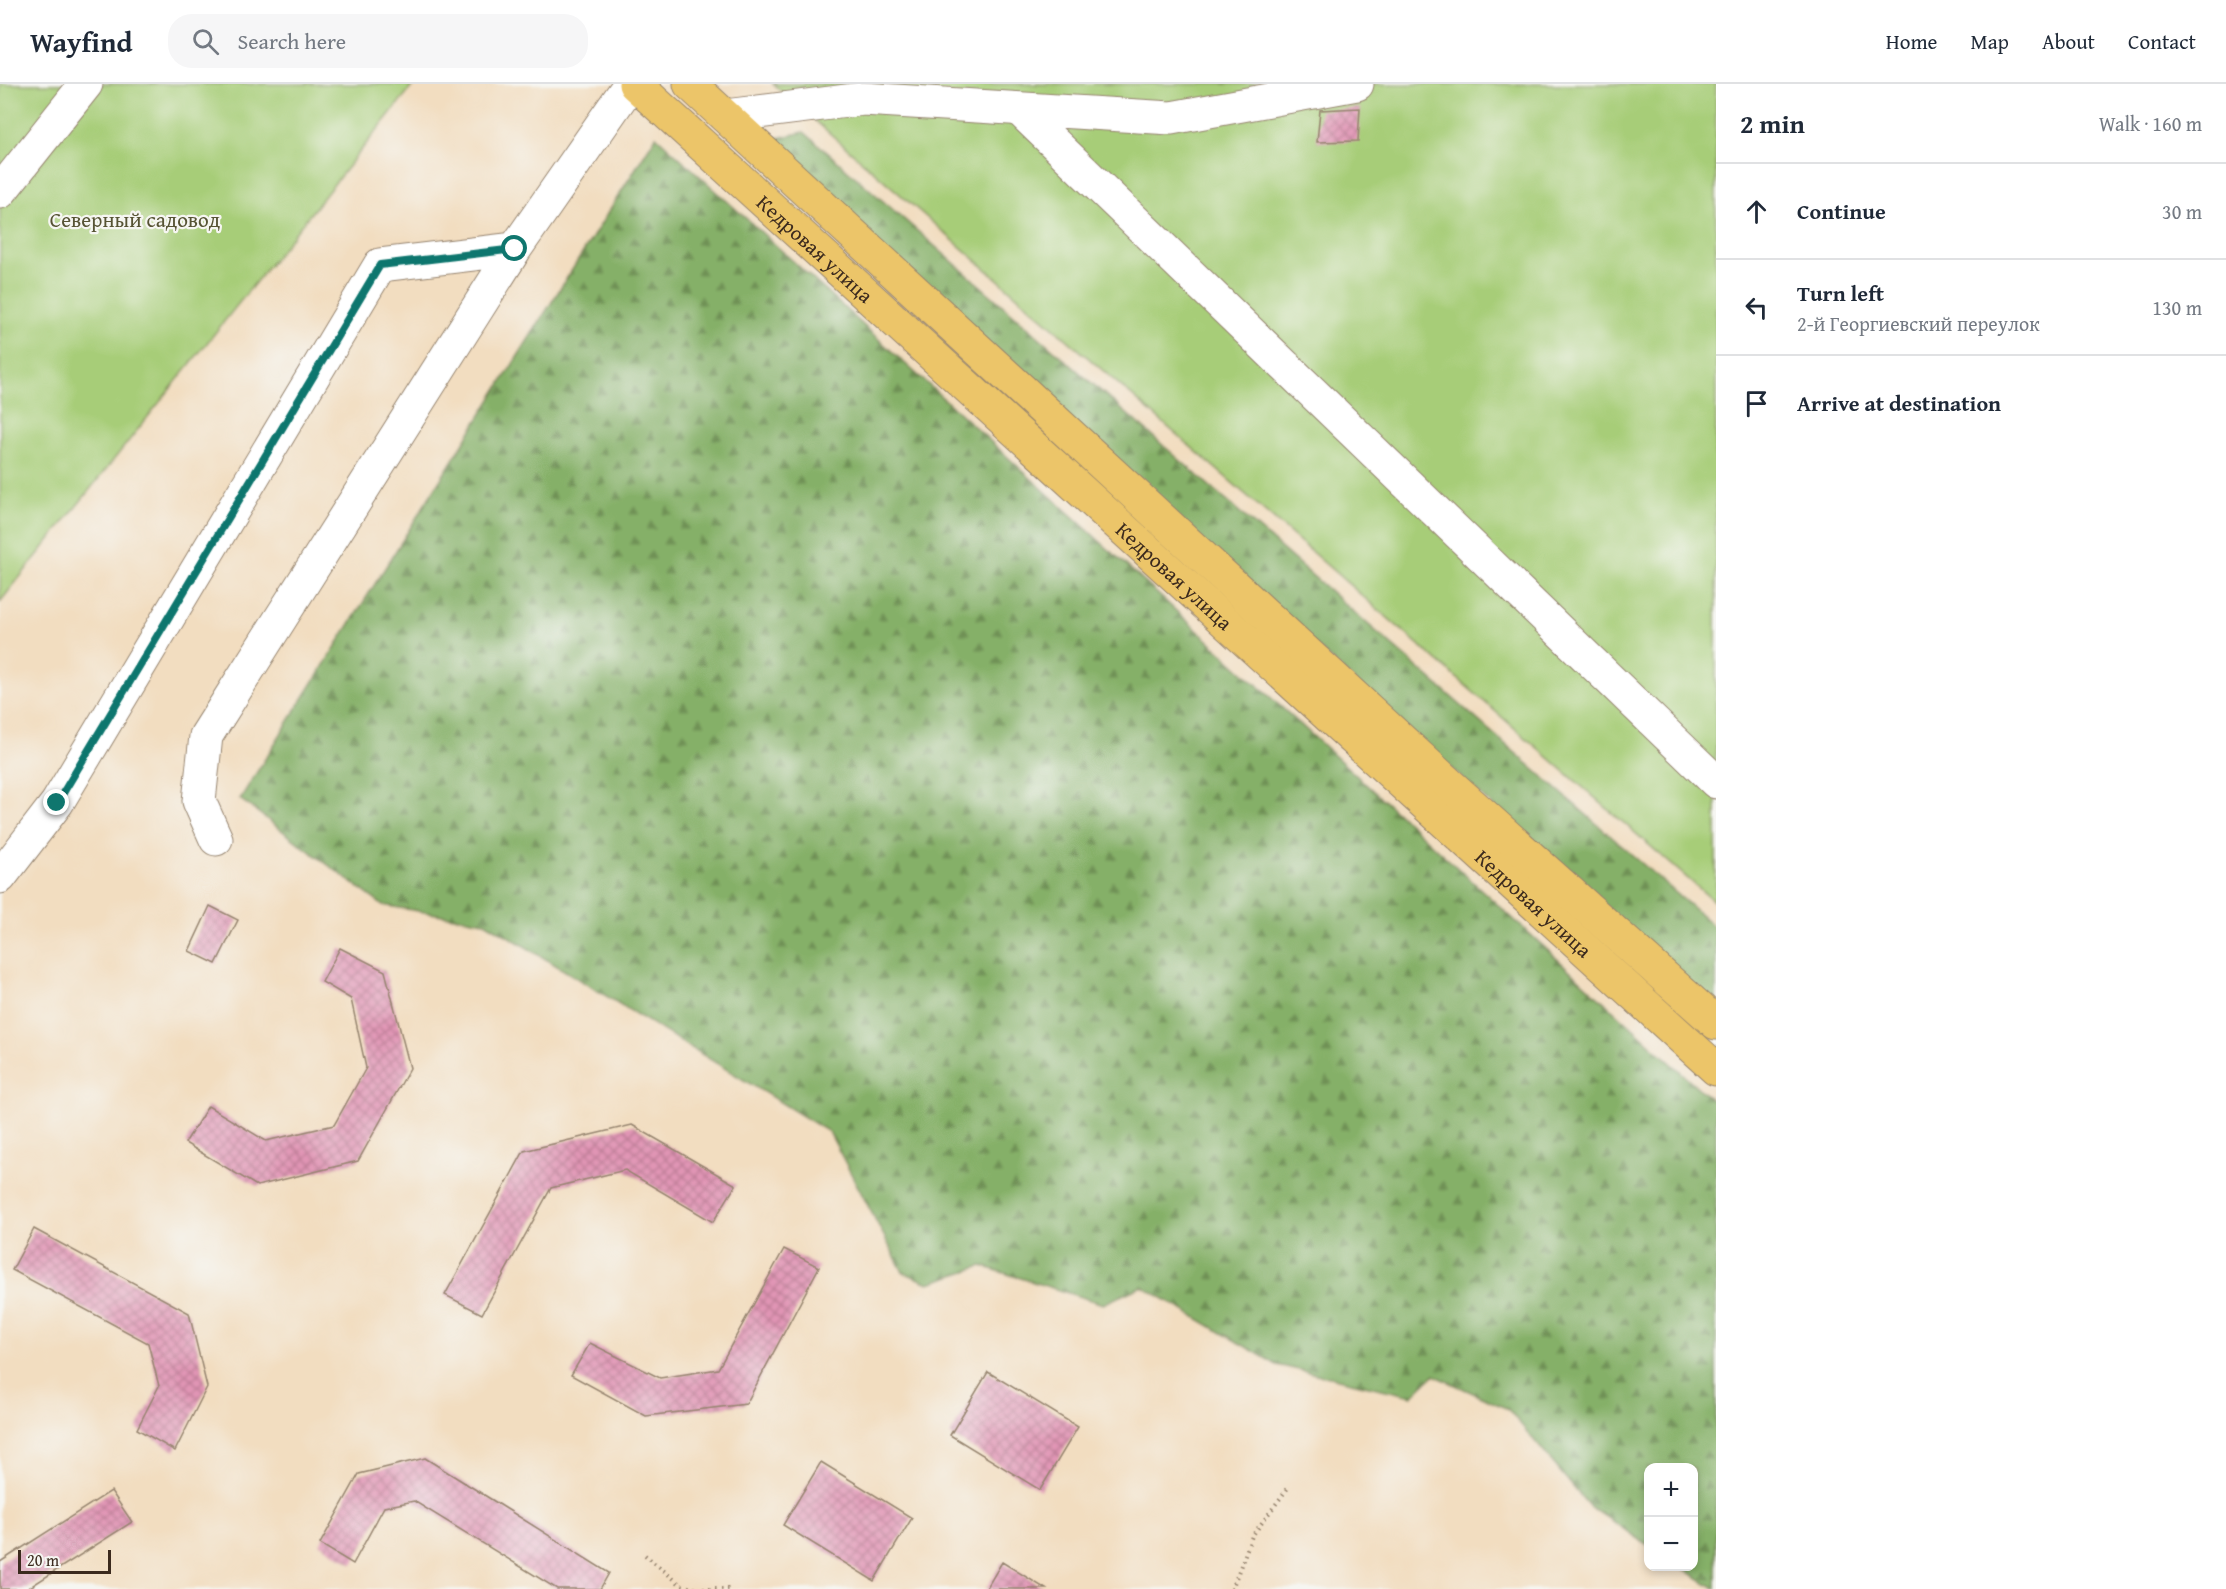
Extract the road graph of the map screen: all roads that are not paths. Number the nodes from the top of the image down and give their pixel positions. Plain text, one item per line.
1 (86, 84) edge
2 (632, 84) edge
3 (690, 84) edge
4 (1357, 84) edge
5 (1020, 110) junction
6 (725, 116) junction
7 (0, 192) edge
8 (515, 249) junction
9 (1716, 783) edge
10 (216, 839) dead end
11 (0, 877) edge
12 (1716, 1023) edge
13 (1716, 1069) edge

1 - 7 street
2 - 8 street
2 - 13 main road, Кедровая улица
3 - 6 main road, Кедровая улица
4 - 5 street
5 - 6 street
5 - 9 street
6 - 12 main road, Кедровая улица
8 - 10 street
8 - 11 street

